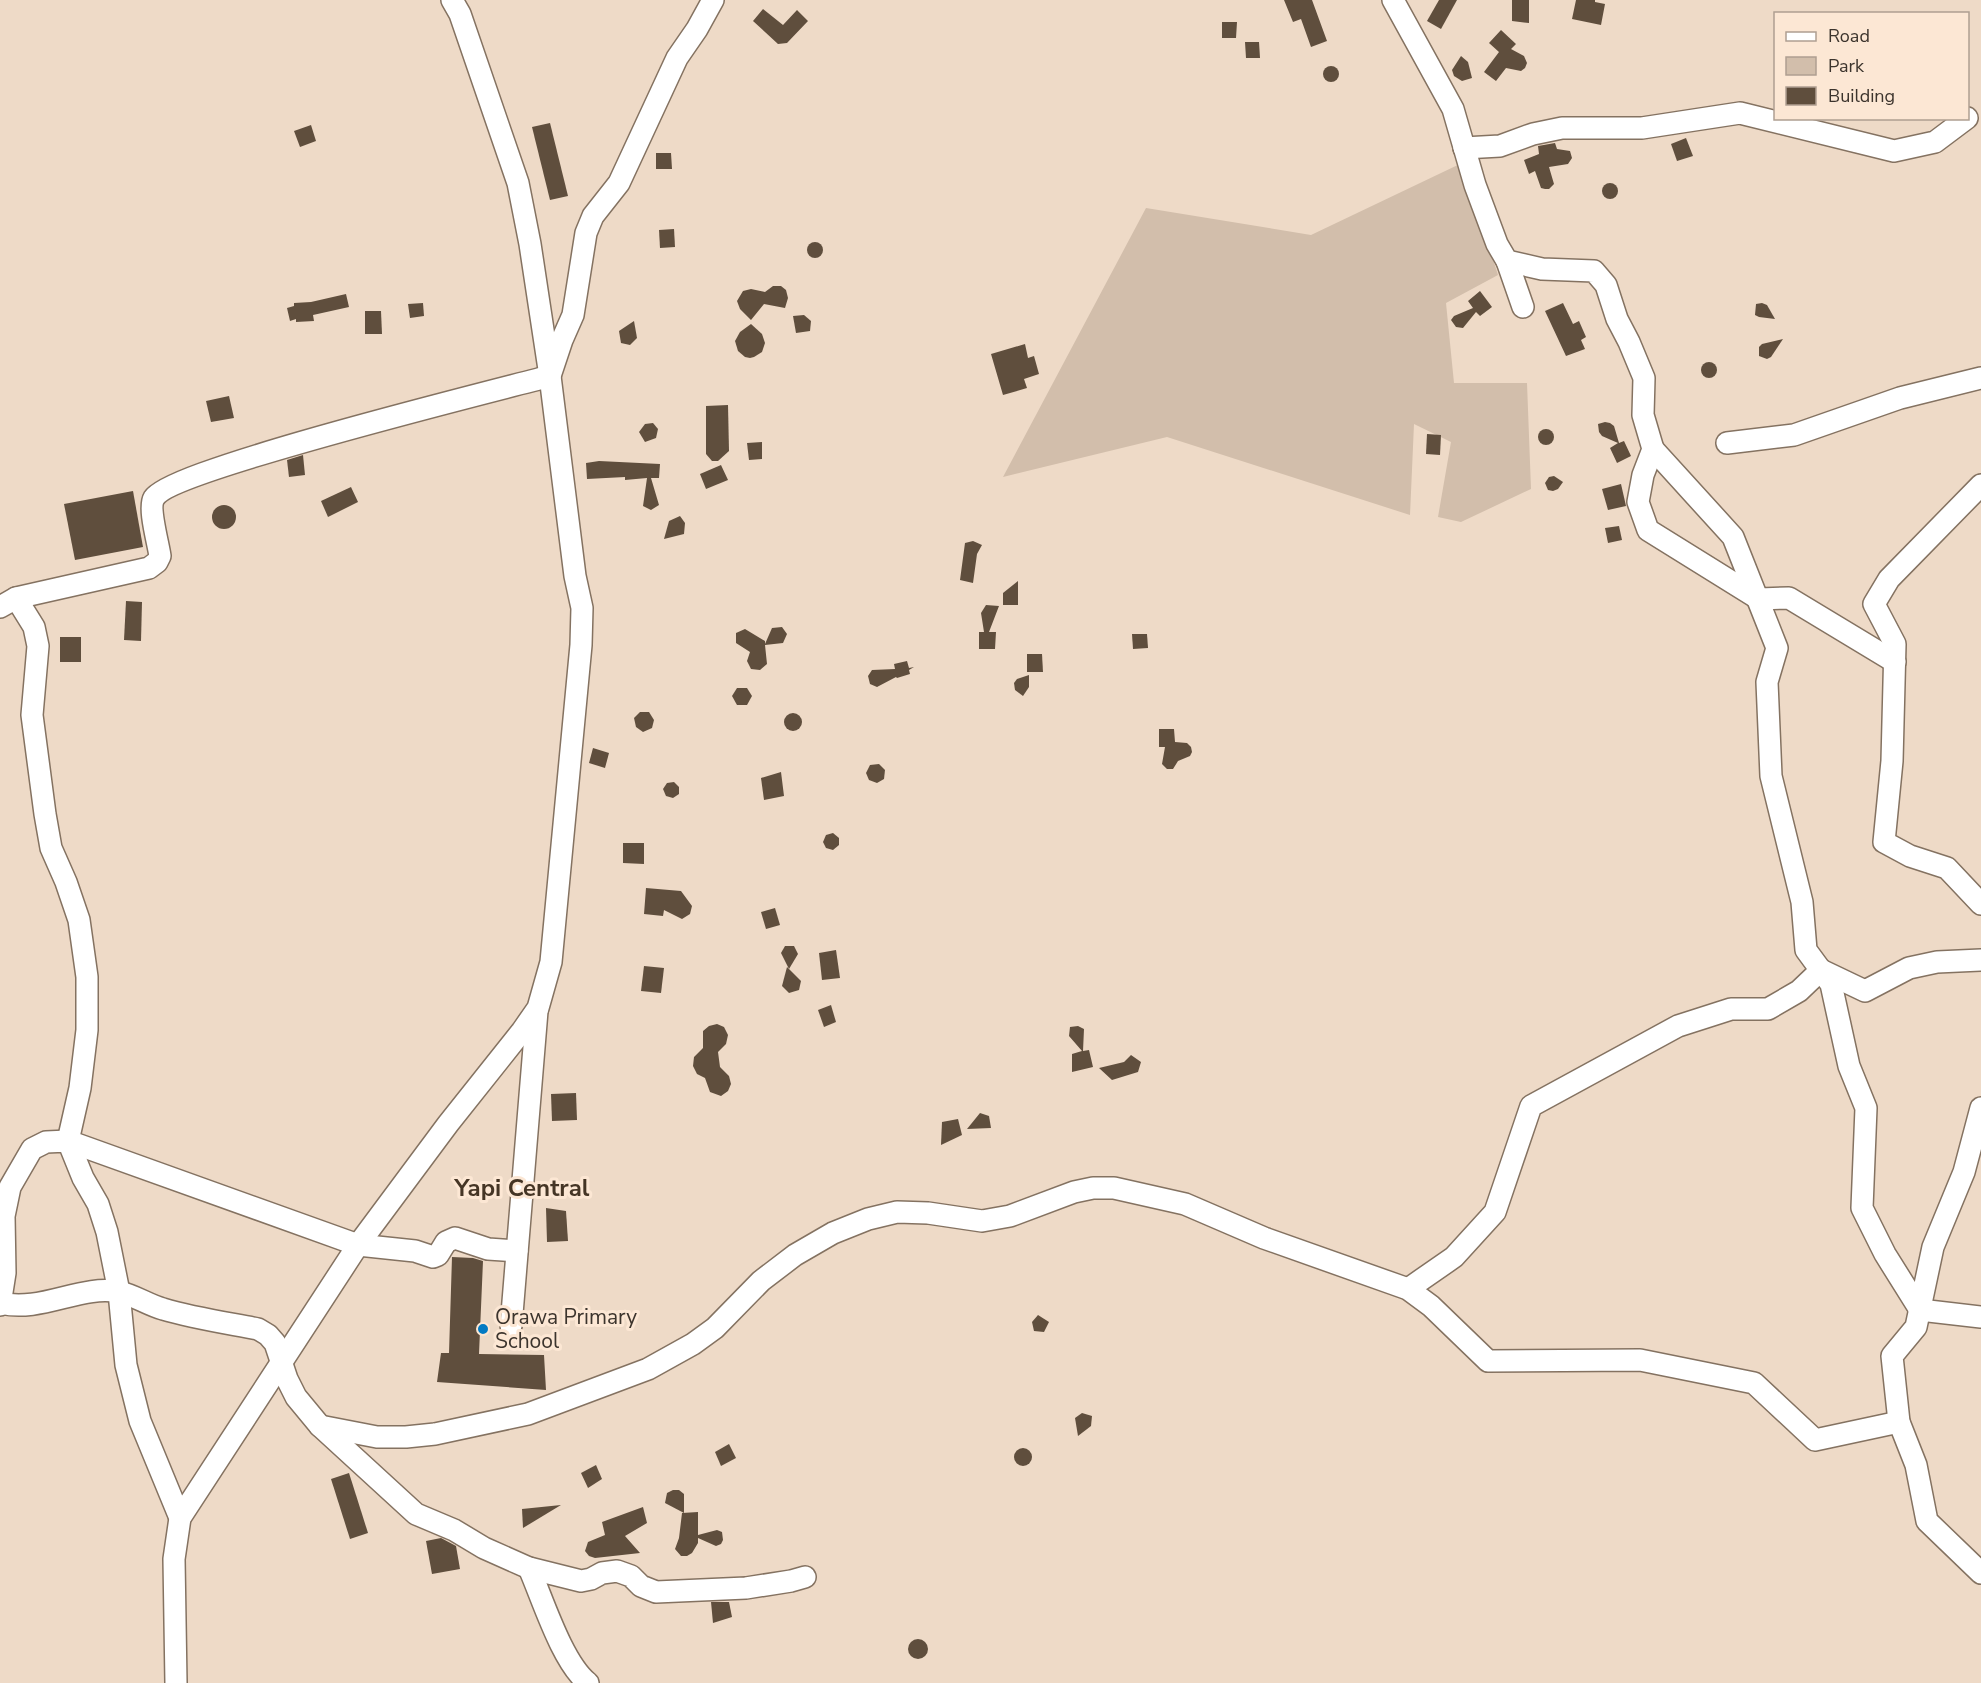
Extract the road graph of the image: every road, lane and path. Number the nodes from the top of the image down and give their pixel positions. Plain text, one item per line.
1 (452, 0) edge
2 (712, 0) edge
3 (1393, 0) edge
4 (1964, 120) edge
5 (1464, 147) junction
6 (1507, 261) junction
7 (1523, 307) dead end
8 (550, 376) junction
9 (1981, 378) edge
10 (1727, 443) dead end
11 (1653, 449) junction
12 (1981, 485) edge
13 (1759, 599) junction
14 (8, 603) edge
15 (1895, 662) junction
16 (1981, 904) edge
17 (1981, 960) edge
18 (1821, 970) junction
19 (538, 1008) junction
20 (1981, 1108) edge
21 (68, 1142) junction
22 (358, 1245) junction
23 (517, 1251) junction
24 (1408, 1289) junction
25 (119, 1292) junction
26 (0, 1304) edge
27 (1920, 1310) junction
28 (1981, 1317) edge
29 (511, 1326) dead end
30 (280, 1363) junction
31 (1899, 1422) junction
32 (320, 1426) junction
33 (180, 1518) junction
34 (529, 1568) junction
35 (1981, 1573) edge
36 (805, 1577) dead end
37 (176, 1683) edge
38 (588, 1683) edge

1 - 8 street
2 - 8 street
3 - 5 street
4 - 5 street
5 - 6 street
6 - 7 street
6 - 11 street
8 - 14 street
8 - 19 street
9 - 10 street
11 - 13 street
11 - 13 street
12 - 15 street
13 - 15 street
13 - 18 street
14 - 21 street
15 - 16 street
17 - 18 street
18 - 24 street
18 - 27 street
19 - 22 street
19 - 23 street
20 - 27 street
21 - 22 street
21 - 25 street
21 - 26 street
22 - 23 street
22 - 30 street
23 - 29 street
24 - 31 street
24 - 32 street
25 - 26 street
25 - 30 street
25 - 33 street
27 - 28 street
27 - 31 street
30 - 32 street
30 - 33 street
31 - 35 street
32 - 34 street
33 - 37 street
34 - 36 street
34 - 38 street

